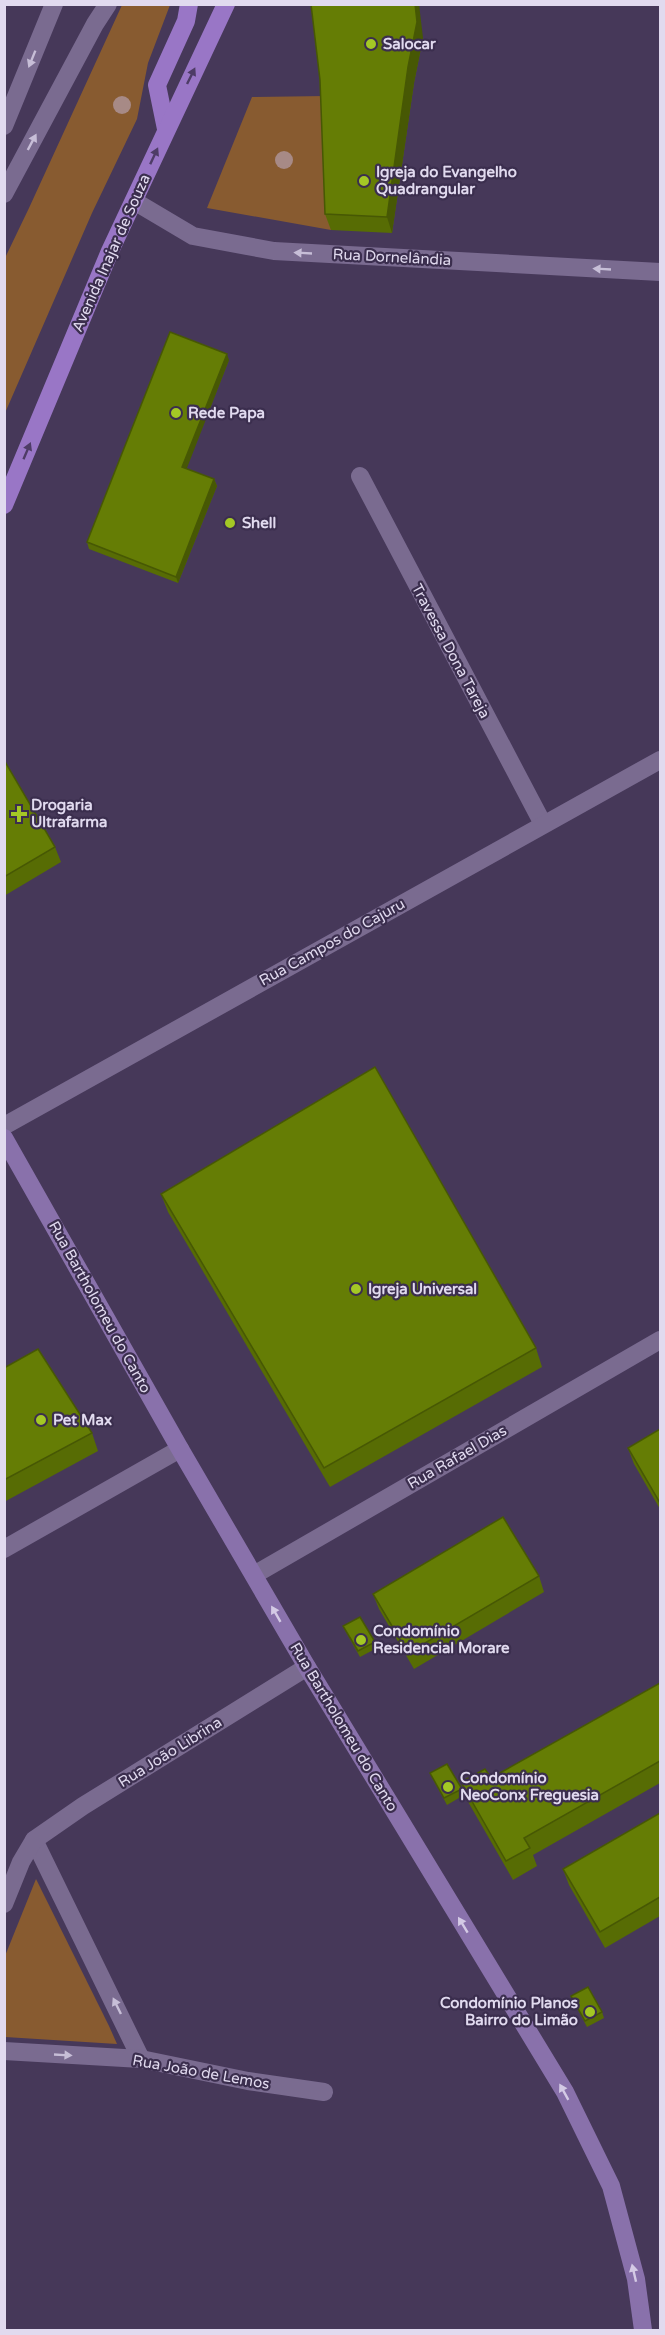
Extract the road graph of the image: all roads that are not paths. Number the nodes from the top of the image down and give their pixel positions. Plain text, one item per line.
1 (54, 4) edge
2 (108, 4) edge
3 (189, 4) edge
4 (226, 4) edge
5 (4, 126) edge
6 (166, 129) junction
7 (4, 194) edge
8 (134, 201) junction
9 (660, 272) edge
10 (360, 476) dead end
11 (4, 505) edge
12 (660, 760) edge
13 (543, 824) junction
14 (4, 1126) edge
15 (4, 1138) edge
16 (660, 1340) edge
17 (180, 1449) junction
18 (4, 1549) edge
19 (254, 1575) junction
20 (307, 1667) junction
21 (34, 1840) junction
22 (4, 1904) edge
23 (4, 2051) edge
24 (141, 2059) junction
25 (324, 2092) dead end
26 (644, 2331) edge

1 -> 5 street
7 -> 2 street
3 - 6 main road
6 -> 4 main road, Avenida Inajar de Souza
8 -> 6 main road, Avenida Inajar de Souza
9 -> 8 street, Rua Dornelândia
11 -> 8 main road, Avenida Inajar de Souza
10 - 13 street, Travessa Dona Tareja
12 - 13 street, Rua Campos do Cajuru
13 - 14 street, Rua Campos do Cajuru
15 - 17 main road, Rua Bartholomeu do Canto
16 - 19 street, Rua Rafael Dias
17 - 18 street
17 - 19 main road, Rua Bartholomeu do Canto
20 -> 19 main road, Rua Bartholomeu do Canto
20 - 21 street, Rua João Librina
26 -> 20 main road, Rua Bartholomeu do Canto
21 - 22 street, Rua João Librina
24 -> 21 street
23 -> 24 street, Rua João de Lemos
24 - 25 street, Rua João de Lemos

